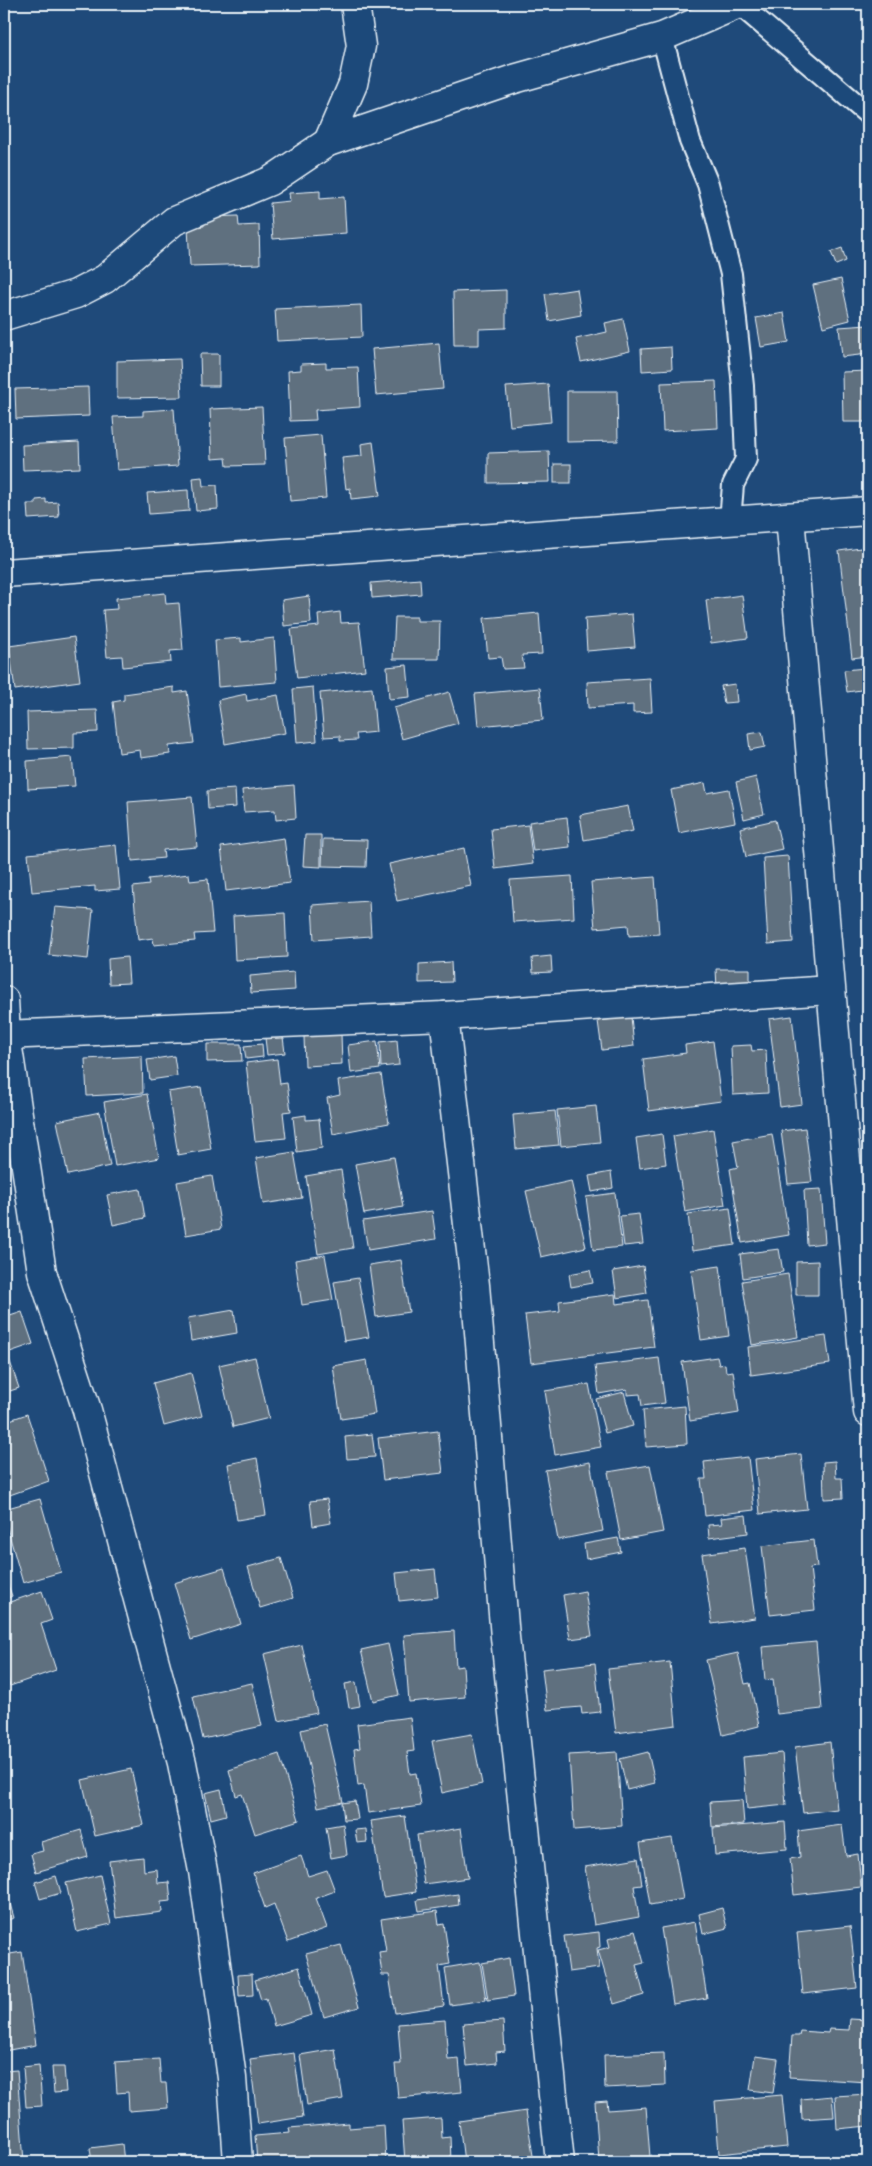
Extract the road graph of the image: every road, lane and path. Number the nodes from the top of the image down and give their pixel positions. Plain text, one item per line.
1 (355, 4) edge
2 (739, 4) edge
3 (662, 37) junction
4 (868, 114) edge
5 (328, 142) junction
6 (4, 316) edge
7 (868, 511) edge
8 (790, 517) junction
9 (730, 521) junction
10 (4, 572) edge
11 (830, 990) junction
12 (4, 1000) edge
13 (444, 1016) junction
14 (5, 1035) edge
15 (868, 1412) edge
16 (238, 2162) edge
17 (560, 2162) edge

1 - 5 street
2 - 3 street
2 - 4 lane
3 - 5 street
3 - 9 lane
5 - 6 street
7 - 8 street
8 - 9 street
8 - 11 street
9 - 10 street
11 - 13 street
11 - 15 street
12 - 14 street
13 - 14 street
13 - 17 street
14 - 16 street

